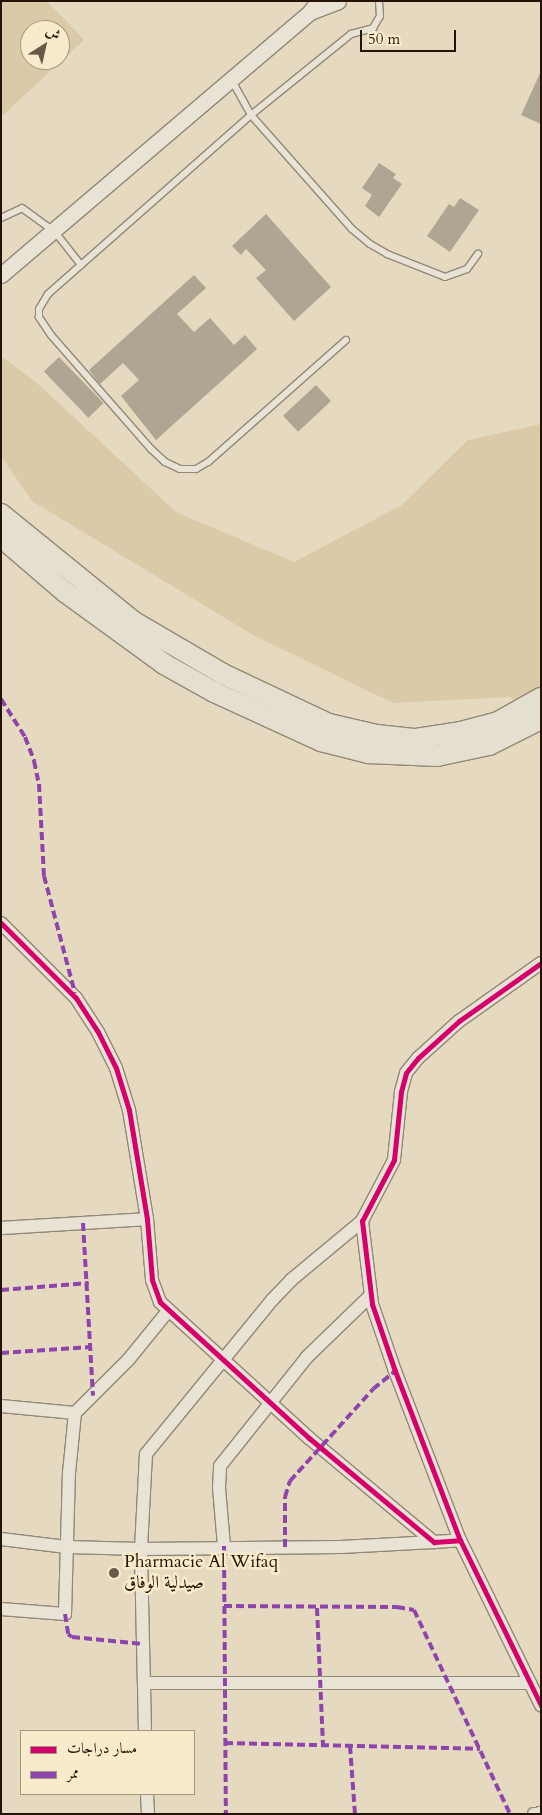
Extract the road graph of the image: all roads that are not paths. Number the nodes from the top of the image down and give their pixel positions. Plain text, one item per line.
1 (338, 1) edge
2 (379, 1) edge
3 (314, 7) edge
4 (231, 78) junction
5 (251, 115) junction
6 (1, 218) edge
7 (55, 232) junction
8 (478, 254) dead end
9 (81, 265) junction
10 (1, 275) edge
11 (346, 340) dead end
12 (1, 514) edge
13 (1, 537) edge
14 (541, 698) edge
15 (541, 719) edge
16 (1, 923) edge
17 (541, 963) edge
18 (147, 1219) junction
19 (362, 1222) junction
20 (1, 1228) edge
21 (370, 1296) junction
22 (168, 1311) junction
23 (222, 1358) junction
24 (271, 1403) junction
25 (1, 1406) edge
26 (75, 1413) junction
27 (1, 1539) edge
28 (460, 1540) junction
29 (434, 1542) junction
30 (224, 1546) junction
31 (67, 1547) junction
32 (141, 1549) junction
33 (1, 1609) edge
34 (144, 1683) junction
35 (530, 1683) junction
36 (541, 1705) edge
37 (145, 1730) edge
38 (147, 1795) edge
39 (541, 1813) edge
40 (148, 1814) edge
41 (534, 1814) edge

1 - 3 street
2 - 5 lane
3 - 4 street
4 - 5 lane
4 - 7 street
5 - 8 lane
5 - 9 lane
6 - 7 lane
7 - 9 lane
7 - 10 street
9 - 11 lane
12 - 14 main road
13 - 15 main road
16 - 18 street
17 - 19 street
18 - 20 street
18 - 22 street
19 - 21 street
19 - 23 street
21 - 24 street
21 - 28 street
22 - 23 street
22 - 26 street
23 - 24 street
23 - 32 street
24 - 29 street
24 - 30 street
25 - 26 street
26 - 31 street
27 - 31 street
28 - 29 street
28 - 35 street
29 - 30 street
30 - 32 street
31 - 32 street
31 - 33 street
32 - 34 street
34 - 35 street
34 - 37 street
35 - 36 street
38 - 40 street
39 - 41 street

